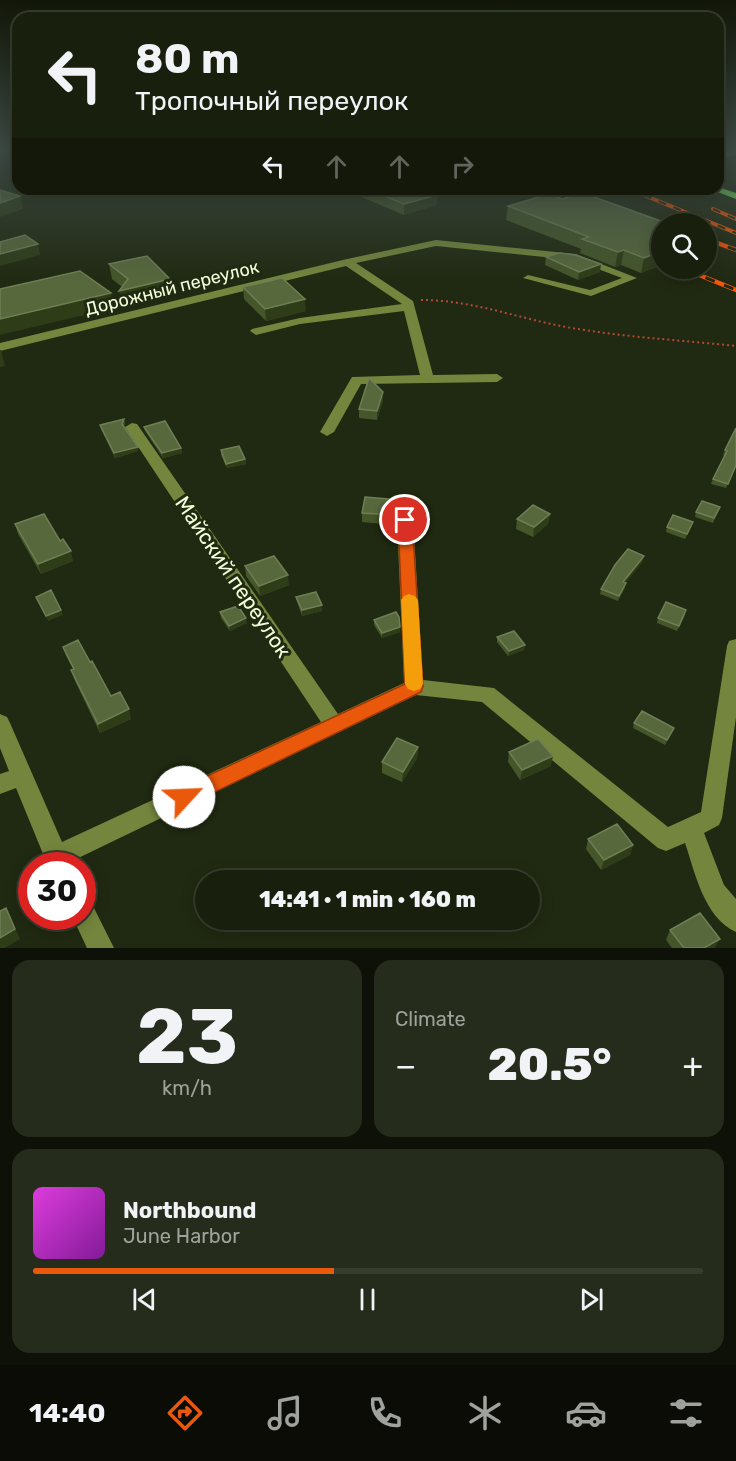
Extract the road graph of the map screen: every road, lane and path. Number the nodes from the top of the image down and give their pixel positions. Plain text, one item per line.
1 (347, 262) junction
2 (528, 278) dead end
3 (408, 304) junction
4 (256, 331) dead end
5 (736, 346) edge
6 (0, 347) edge
7 (497, 378) dead end
8 (428, 380) junction
9 (132, 427) dead end
10 (327, 432) dead end
11 (405, 520) dead end
12 (736, 646) edge
13 (414, 687) junction
14 (0, 723) edge
15 (335, 726) junction
16 (22, 776) junction
17 (0, 784) edge
18 (691, 828) junction
19 (54, 852) edge
20 (76, 852) edge
21 (736, 919) edge
22 (92, 930) edge
23 (101, 948) edge

1 - 2 street, Дорожный переулок
1 - 3 street
1 - 6 street, Дорожный переулок
3 - 4 street
3 - 5 path
3 - 8 street
7 - 8 street
8 - 10 street
9 - 15 street, Майский переулок
11 - 13 street
12 - 18 street
13 - 15 street
13 - 18 street
14 - 16 street
15 - 20 street
16 - 17 street
16 - 19 street
18 - 21 street
22 - 23 street

